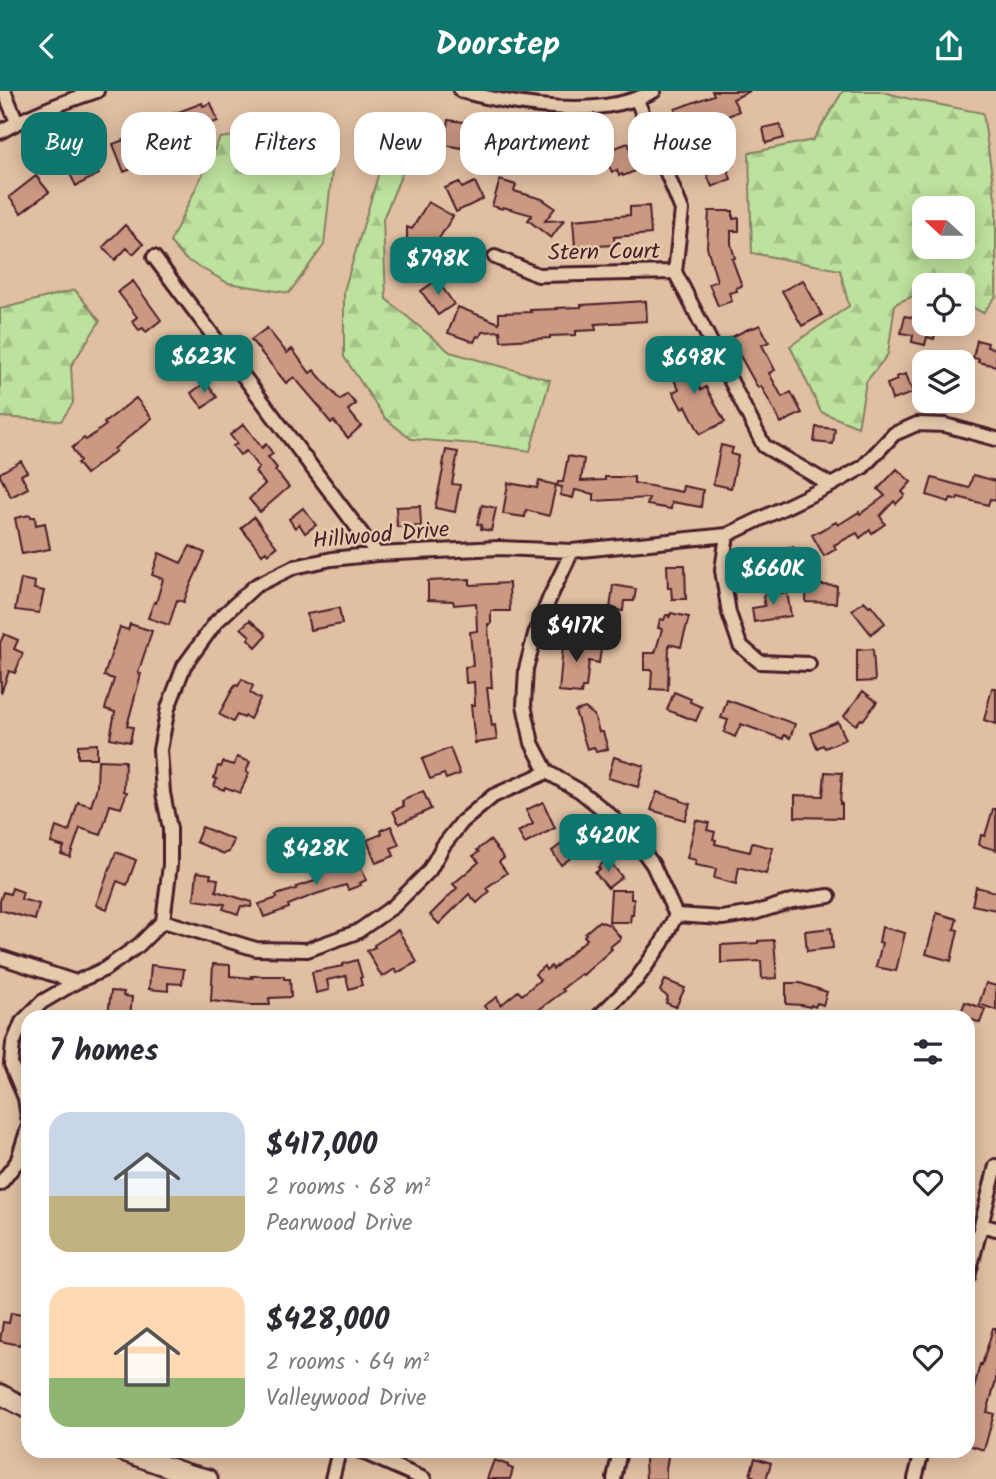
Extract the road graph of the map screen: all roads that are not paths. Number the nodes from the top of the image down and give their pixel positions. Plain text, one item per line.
1 (4, 91) edge
2 (97, 91) edge
3 (461, 91) edge
4 (654, 91) edge
5 (518, 97) edge
6 (637, 100) junction
7 (17, 122) junction
8 (0, 132) edge
9 (154, 257) dead end
10 (495, 257) dead end
11 (675, 272) junction
12 (996, 439) edge
13 (831, 485) junction
14 (727, 535) junction
15 (572, 551) junction
16 (377, 554) junction
17 (809, 664) dead end
18 (547, 772) junction
19 (829, 895) dead end
20 (676, 915) junction
21 (163, 921) junction
22 (0, 957) edge
23 (76, 982) junction
24 (34, 1010) edge
25 (605, 1010) edge
26 (21, 1024) edge
27 (21, 1090) edge
28 (21, 1150) edge
29 (996, 1165) edge
30 (0, 1184) edge
31 (981, 1225) junction
32 (996, 1229) edge
33 (975, 1249) edge
34 (0, 1394) edge
35 (21, 1405) edge
36 (142, 1458) edge
37 (337, 1458) edge
38 (376, 1458) edge
39 (618, 1458) edge
40 (920, 1458) edge
41 (208, 1479) edge
42 (332, 1479) edge
43 (424, 1479) edge
44 (614, 1479) edge
45 (915, 1479) edge

1 - 7 street
2 - 7 street
3 - 5 street
4 - 6 street
5 - 6 street
6 - 11 street
7 - 8 street
9 - 16 street
10 - 11 street, Stern Court
11 - 13 street
12 - 13 street, Hillwood Drive
13 - 14 street, Hillwood Drive
14 - 15 street, Hillwood Drive
14 - 17 street
15 - 16 street, Hillwood Drive
15 - 18 street
16 - 21 street, Hillwood Drive
18 - 20 street
18 - 21 street
19 - 20 street
20 - 25 street
21 - 23 street
22 - 23 street
23 - 24 street
26 - 27 street
28 - 30 street
29 - 31 street
31 - 32 street
31 - 33 street
34 - 35 main road
36 - 41 main road
37 - 42 street
38 - 43 street
39 - 44 street
40 - 45 street

